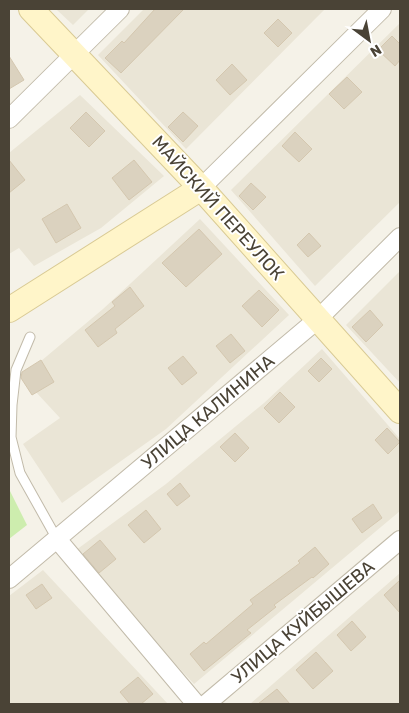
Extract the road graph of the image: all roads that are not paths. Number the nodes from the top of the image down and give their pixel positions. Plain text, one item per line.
1 (31, 9) edge
2 (120, 9) edge
3 (382, 9) edge
4 (74, 54) junction
5 (9, 119) edge
6 (201, 188) junction
7 (400, 237) edge
8 (9, 310) edge
9 (318, 319) junction
10 (30, 337) dead end
11 (400, 411) edge
12 (57, 539) junction
13 (400, 540) edge
14 (9, 579) edge
15 (196, 704) edge
16 (206, 704) edge

1 - 4 main road, МАЙСКИЙ ПЕРЕУЛОК
2 - 4 street
3 - 6 street
4 - 5 street
4 - 6 main road, МАЙСКИЙ ПЕРЕУЛОК
6 - 8 main road
6 - 9 main road, МАЙСКИЙ ПЕРЕУЛОК
7 - 9 street, УЛИЦА КАЛИНИНА
9 - 11 main road, МАЙСКИЙ ПЕРЕУЛОК
9 - 12 street, УЛИЦА КАЛИНИНА
10 - 12 lane
12 - 14 street, УЛИЦА КАЛИНИНА
12 - 15 street
13 - 16 street, УЛИЦА КУЙБЫШЕВА

